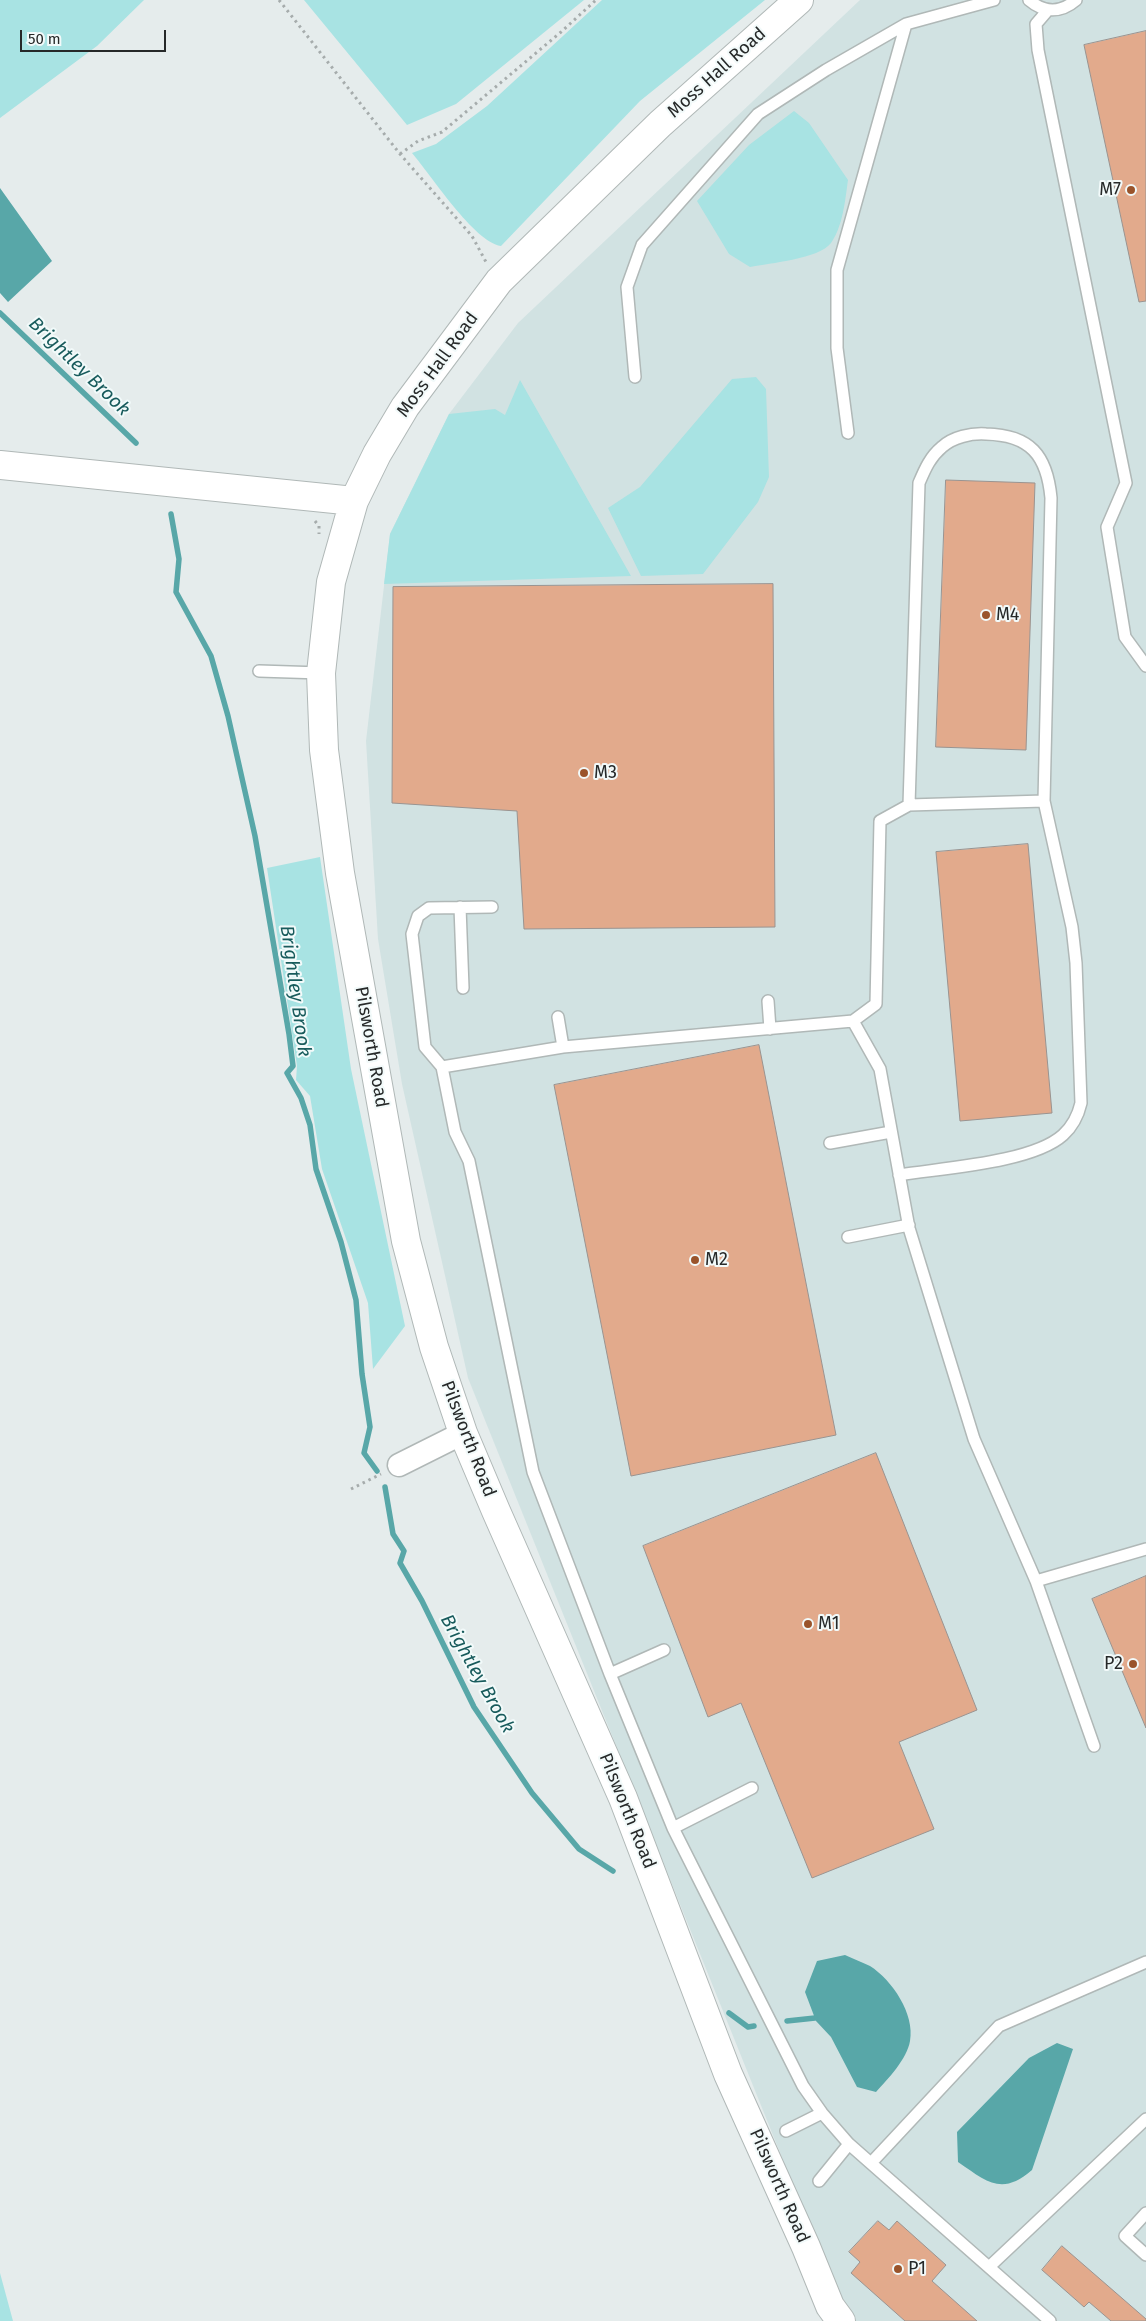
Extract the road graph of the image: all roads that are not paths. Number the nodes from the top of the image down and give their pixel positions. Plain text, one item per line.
1 (800, 0) edge
2 (994, 0) edge
3 (1029, 0) edge
4 (1076, 0) edge
5 (1048, 10) junction
6 (906, 24) junction
7 (635, 377) dead end
8 (848, 433) dead end
9 (0, 465) edge
10 (354, 501) junction
11 (1146, 666) edge
12 (259, 671) dead end
13 (321, 673) junction
14 (1044, 801) junction
15 (909, 804) junction
16 (492, 906) dead end
17 (460, 907) junction
18 (463, 988) dead end
19 (768, 1001) dead end
20 (558, 1017) dead end
21 (853, 1021) junction
22 (770, 1029) junction
23 (563, 1047) junction
24 (442, 1067) junction
25 (891, 1132) junction
26 (830, 1143) dead end
27 (899, 1175) junction
28 (908, 1225) junction
29 (848, 1237) dead end
30 (463, 1433) junction
31 (399, 1465) road end
32 (1146, 1549) edge
33 (1036, 1581) junction
34 (664, 1650) dead end
35 (610, 1674) junction
36 (1094, 1746) dead end
37 (752, 1788) dead end
38 (673, 1828) junction
39 (1146, 1962) edge
40 (822, 2114) junction
41 (1146, 2120) edge
42 (786, 2131) dead end
43 (849, 2144) junction
44 (871, 2163) junction
45 (819, 2181) dead end
46 (1146, 2213) edge
47 (1146, 2255) edge
48 (989, 2267) junction
49 (841, 2321) edge
50 (1050, 2321) edge

1 - 10 street, Moss Hall Road
2 - 6 lane
3 - 5 lane
4 - 5 lane
5 - 11 lane
6 - 7 lane
6 - 8 lane
9 - 10 street
10 - 13 street, Pilsworth Road
12 - 13 lane
13 - 30 street, Pilsworth Road
14 - 15 lane
14 - 15 lane
14 - 27 lane
15 - 21 lane
16 - 17 lane
17 - 18 lane
17 - 24 lane
19 - 22 lane
20 - 23 lane
21 - 22 lane
21 - 25 lane
22 - 23 lane
23 - 24 lane
24 - 35 lane
25 - 26 lane
25 - 27 lane
27 - 28 lane
28 - 29 lane
28 - 33 lane
30 - 31 street
30 - 49 street, Pilsworth Road
32 - 33 lane
33 - 36 lane
34 - 35 lane
35 - 38 lane
37 - 38 lane
38 - 40 lane
39 - 44 lane
40 - 42 lane
40 - 43 lane
41 - 48 lane
43 - 44 lane
43 - 45 lane
44 - 48 lane
46 - 47 lane
48 - 50 lane

